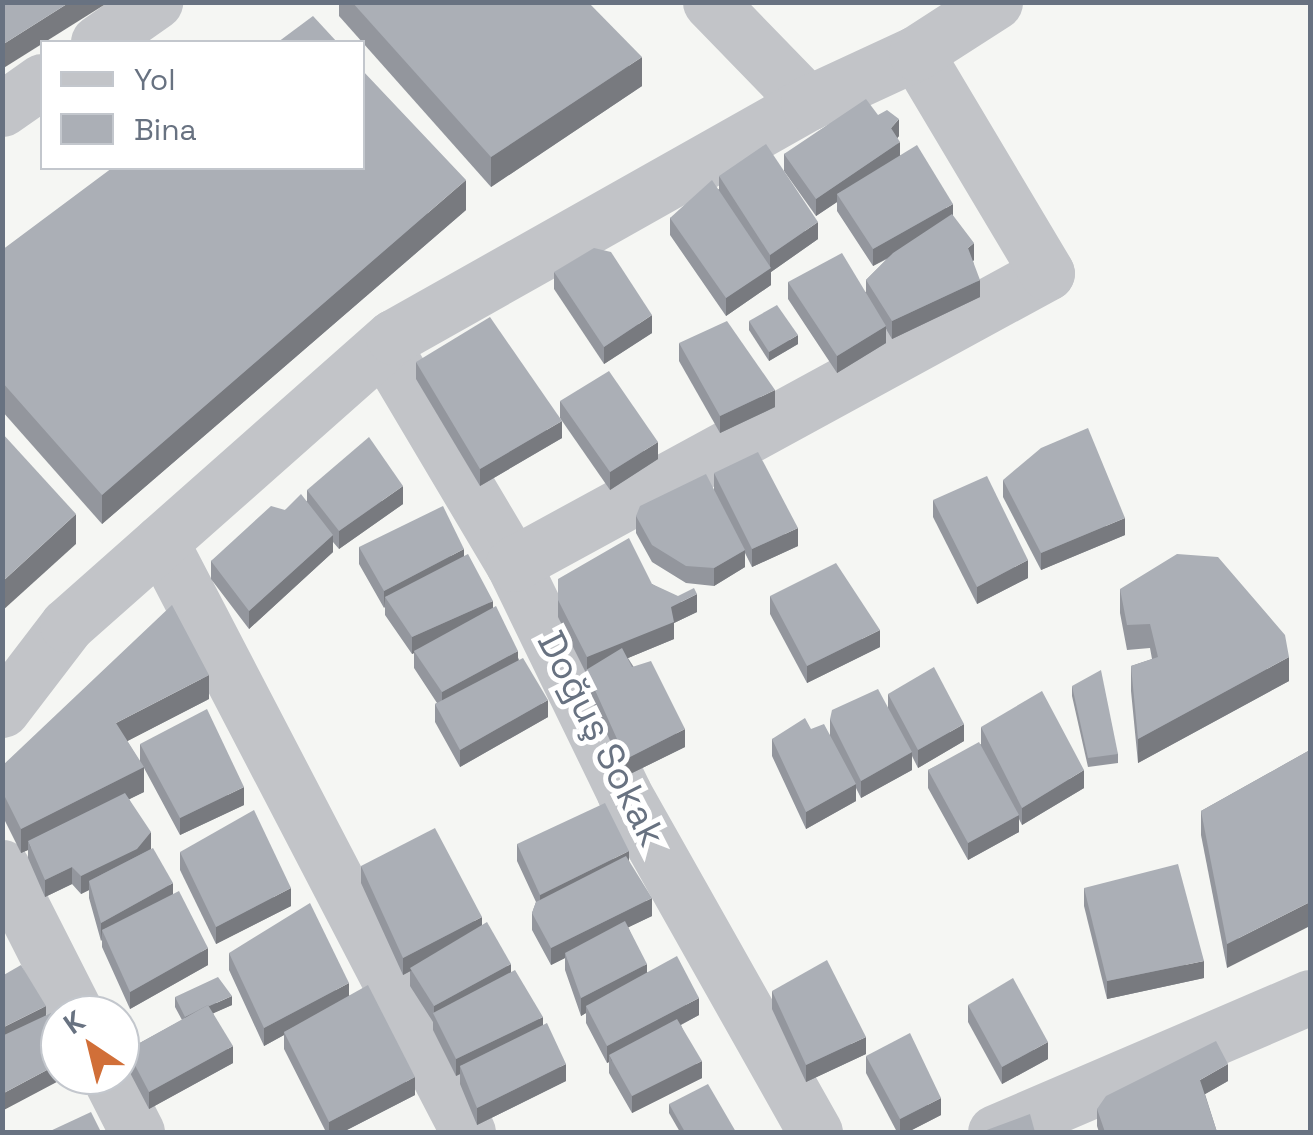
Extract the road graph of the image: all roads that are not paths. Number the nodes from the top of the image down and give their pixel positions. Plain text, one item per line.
1 (156, 2) edge
2 (710, 2) edge
3 (994, 2) edge
4 (101, 40) edge
5 (916, 53) junction
6 (40, 83) edge
7 (808, 103) junction
8 (2, 110) edge
9 (384, 347) junction
10 (162, 542) junction
11 (514, 564) junction
12 (2, 710) edge
13 (2, 867) edge
14 (68, 995) edge
15 (1310, 996) edge
16 (118, 1095) edge
17 (1072, 1115) edge
18 (137, 1132) edge
19 (468, 1132) edge
20 (814, 1132) edge
21 (995, 1132) edge

1 - 4 street
2 - 7 street
3 - 5 street
5 - 7 street
5 - 11 street
6 - 8 street
7 - 9 street
9 - 10 street
9 - 11 street, Doğuş Sokak
10 - 12 street
10 - 19 street
11 - 20 street, Doğuş Sokak
13 - 14 street
15 - 17 street
16 - 18 street
17 - 21 street

